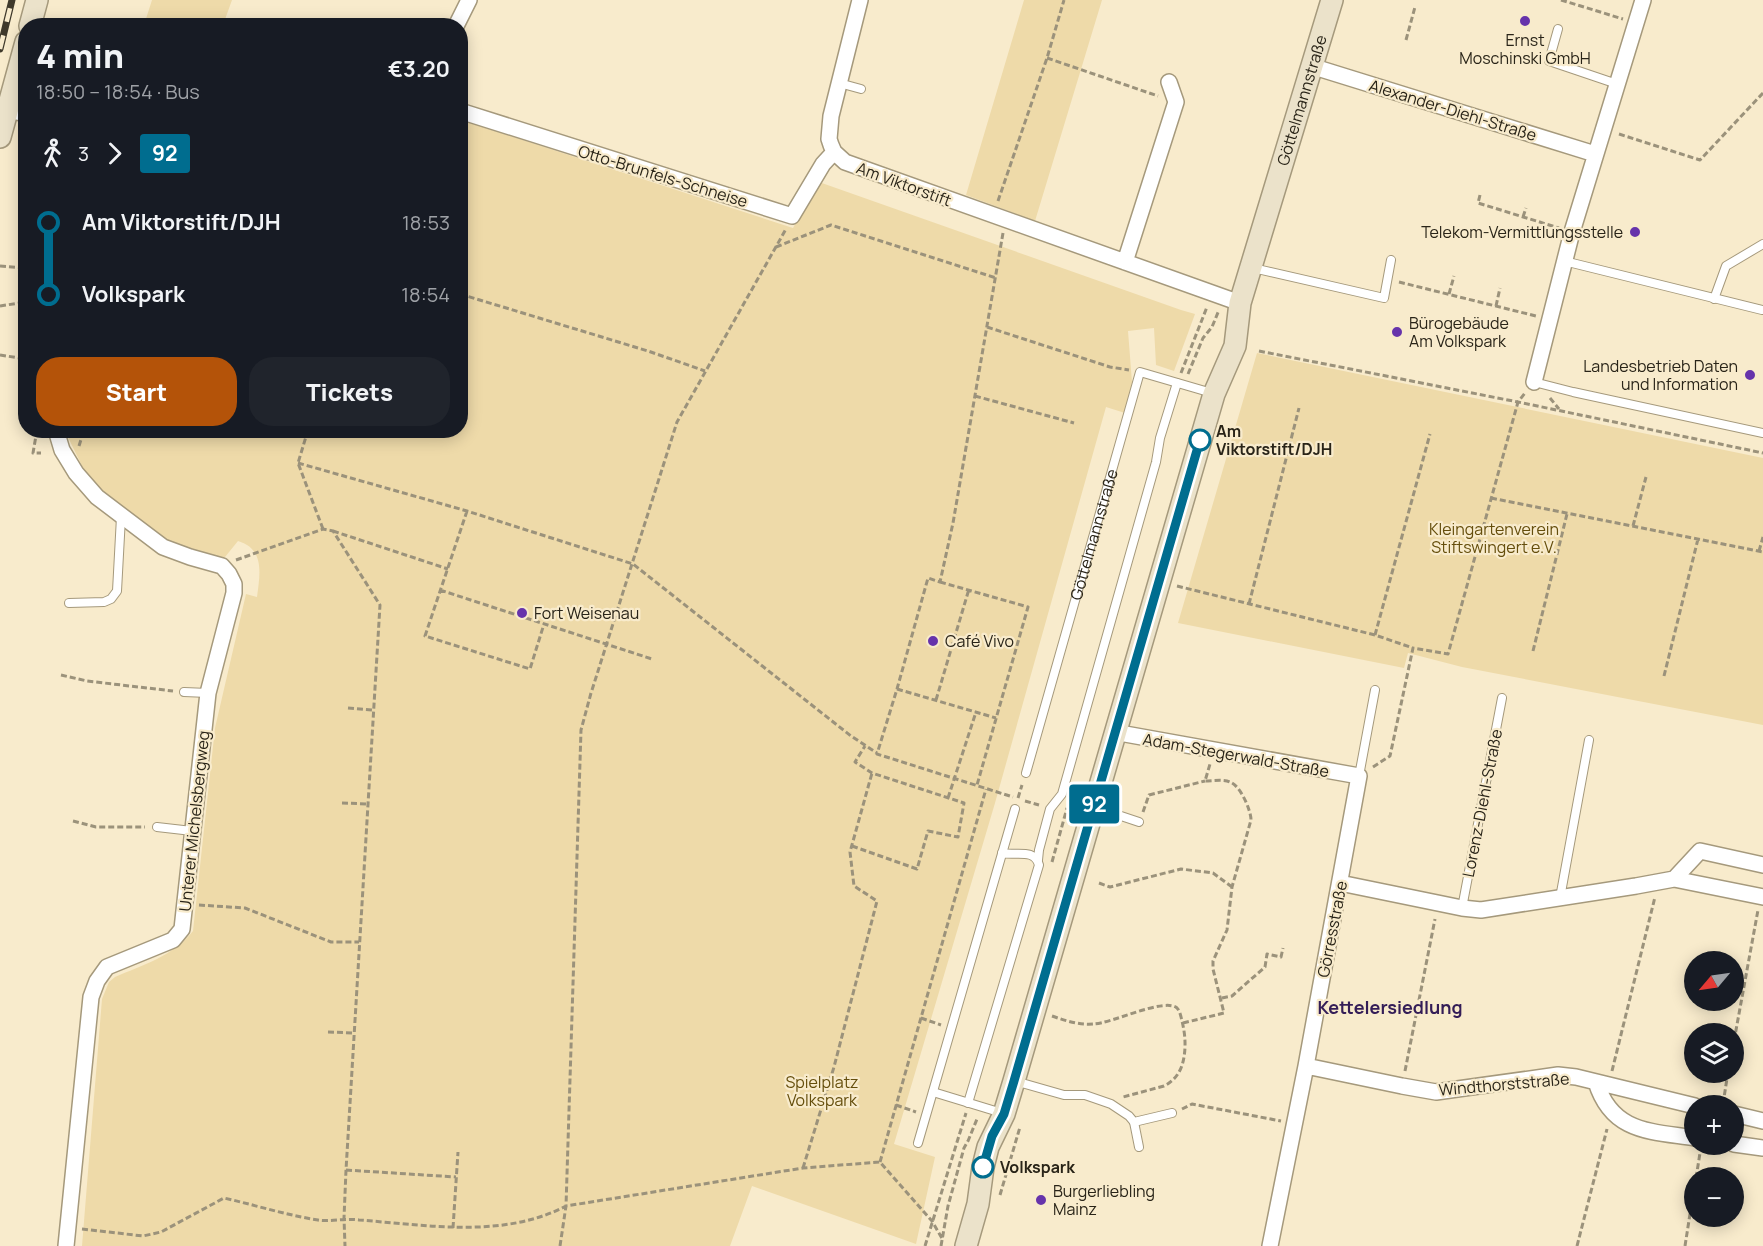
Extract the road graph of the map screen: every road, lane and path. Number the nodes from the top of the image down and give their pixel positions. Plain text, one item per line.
1 (37, 0) edge
2 (469, 0) edge
3 (860, 0) edge
4 (1064, 0) edge
5 (1332, 0) edge
6 (1561, 0) edge
7 (1643, 0) edge
8 (1415, 7) dead end
9 (32, 18) edge
10 (460, 18) edge
11 (1636, 23) junction
12 (1558, 29) dead end
13 (1407, 40) dead end
14 (1047, 58) junction
15 (1311, 66) junction
16 (1169, 81) dead end
17 (839, 82) junction
18 (1617, 84) junction
19 (861, 89) dead end
20 (1763, 93) edge
21 (1176, 102) junction
22 (16, 112) edge
23 (468, 114) edge
24 (1603, 129) junction
25 (0, 137) edge
26 (834, 152) junction
27 (1595, 154) junction
28 (1480, 195) dead end
29 (998, 201) dead end
30 (1526, 208) dead end
31 (792, 216) junction
32 (1523, 217) junction
33 (1004, 231) dead end
34 (1572, 232) junction
35 (1763, 244) edge
36 (775, 247) junction
37 (1391, 260) dead end
38 (1564, 261) junction
39 (1125, 262) junction
40 (0, 266) edge
41 (18, 267) edge
42 (1251, 267) junction
43 (1454, 276) dead end
44 (996, 278) junction
45 (1388, 279) junction
46 (1500, 288) dead end
47 (1213, 294) junction
48 (1449, 294) junction
49 (468, 296) edge
50 (1714, 298) junction
51 (18, 303) edge
52 (1240, 303) junction
53 (0, 306) edge
54 (1496, 306) junction
55 (1762, 310) edge
56 (1216, 318) dead end
57 (1549, 319) junction
58 (987, 327) junction
59 (1195, 336) junction
60 (1203, 339) junction
61 (1258, 351) dead end
62 (0, 355) edge
63 (18, 358) edge
64 (705, 371) junction
65 (1140, 372) junction
66 (1180, 374) dead end
67 (1188, 374) dead end
68 (1534, 382) joint
69 (1176, 383) junction
70 (1214, 394) junction
71 (975, 396) junction
72 (1550, 399) dead end
73 (1519, 400) junction
74 (1299, 408) dead end
75 (1560, 411) junction
76 (1074, 423) dead end
77 (1763, 433) edge
78 (1430, 434) dead end
79 (36, 438) edge
80 (58, 438) edge
81 (306, 438) edge
82 (41, 453) dead end
83 (1763, 453) edge
84 (298, 463) junction
85 (1646, 477) dead end
86 (1491, 498) junction
87 (466, 511) junction
88 (1567, 514) junction
89 (121, 517) junction
90 (1633, 526) junction
91 (323, 529) junction
92 (333, 531) junction
93 (1763, 537) edge
94 (1698, 539) junction
95 (1761, 552) edge
96 (633, 564) junction
97 (222, 566) junction
98 (448, 569) junction
99 (940, 582) junction
100 (1175, 585) dead end
101 (440, 590) junction
102 (969, 590) junction
103 (69, 603) dead end
104 (1249, 604) junction
105 (544, 624) junction
106 (1375, 635) junction
107 (607, 644) junction
108 (1413, 648) junction
109 (1533, 651) dead end
110 (652, 659) dead end
111 (62, 675) dead end
112 (1664, 676) dead end
113 (897, 689) junction
114 (1375, 690) dead end
115 (184, 692) joint
116 (208, 693) junction
117 (1502, 698) dead end
118 (936, 700) junction
119 (348, 708) dead end
120 (373, 710) junction
121 (976, 712) junction
122 (996, 718) junction
123 (1114, 732) junction
124 (1589, 740) dead end
125 (865, 746) junction
126 (1214, 750) junction
127 (877, 754) junction
128 (872, 773) junction
129 (1026, 773) joint
130 (1359, 776) junction
131 (955, 778) junction
132 (1205, 780) junction
133 (977, 786) junction
134 (986, 789) junction
135 (948, 798) junction
136 (1018, 798) junction
137 (1069, 801) dead end
138 (342, 803) dead end
139 (368, 804) junction
140 (1015, 808) dead end
141 (1050, 809) junction
142 (1066, 813) junction
143 (1091, 813) junction
144 (73, 821) dead end
145 (1139, 822) joint
146 (157, 827) joint
147 (192, 831) junction
148 (852, 846) junction
149 (1002, 853) junction
150 (1038, 860) junction
151 (1763, 865) edge
152 (1049, 869) dead end
153 (1667, 880) junction
154 (1098, 883) dead end
155 (1340, 883) junction
156 (1232, 887) junction
157 (1762, 897) edge
158 (1560, 898) junction
159 (1438, 902) junction
160 (210, 906) dead end
161 (1462, 908) junction
162 (359, 942) junction
163 (1283, 948) dead end
164 (1222, 998) dead end
165 (1052, 1016) dead end
166 (921, 1018) junction
167 (1183, 1023) junction
168 (1738, 1023) edge
169 (951, 1029) junction
170 (328, 1032) dead end
171 (354, 1033) junction
172 (1306, 1066) junction
173 (1014, 1081) junction
174 (1603, 1083) junction
175 (1402, 1086) junction
176 (933, 1092) junction
177 (968, 1103) junction
178 (1684, 1103) edge
179 (1111, 1104) junction
180 (896, 1105) junction
181 (981, 1107) junction
182 (1611, 1111) junction
183 (1172, 1113) joint
184 (1004, 1114) junction
185 (927, 1116) junction
186 (1744, 1116) edge
187 (1763, 1121) edge
188 (1134, 1122) junction
189 (1294, 1124) junction
190 (1684, 1136) edge
191 (918, 1143) dead end
192 (1744, 1145) edge
193 (1139, 1147) dead end
194 (1763, 1148) edge
195 (458, 1152) dead end
196 (880, 1162) junction
197 (803, 1168) junction
198 (346, 1170) junction
199 (456, 1177) junction
200 (566, 1206) junction
201 (344, 1218) junction
202 (932, 1221) junction
203 (1688, 1227) edge
204 (453, 1228) junction
205 (68, 1229) junction
206 (943, 1240) junction
207 (66, 1246) edge
208 (345, 1246) edge
209 (560, 1246) edge
210 (925, 1246) edge
211 (941, 1246) edge
212 (966, 1246) edge
213 (1270, 1246) edge
214 (1577, 1246) edge
215 (1685, 1246) edge

1 - 9 street
2 - 10 street
3 - 17 street
4 - 14 path
5 - 15 street, Göttelmannstraße
6 - 11 path
7 - 11 street
8 - 13 path
11 - 18 street
12 - 18 lane
14 - 21 path
14 - 29 path
15 - 27 street, Alexander-Diehl-Straße
15 - 42 street, Göttelmannstraße
16 - 21 street
17 - 19 lane
17 - 26 street
18 - 24 street
20 - 24 path
21 - 39 street
22 - 25 street
23 - 31 street, Otto-Brunfels-Schneise
24 - 27 street
26 - 31 street
26 - 39 street, Am Viktorstift
27 - 34 street
28 - 32 path
30 - 32 path
31 - 36 path
32 - 34 path
33 - 44 path
34 - 38 street
35 - 50 lane
36 - 44 path
36 - 64 path
37 - 45 lane
38 - 50 lane
38 - 57 street
39 - 47 street, Am Viktorstift
40 - 41 path
42 - 45 lane
42 - 52 street, Göttelmannstraße
43 - 48 path
44 - 58 path
45 - 48 path
46 - 54 path
47 - 52 street, Am Viktorstift
47 - 59 path
48 - 54 path
49 - 64 path
50 - 55 lane
51 - 53 path
52 - 70 street, Göttelmannstraße
54 - 57 path
56 - 60 path
57 - 68 street
58 - 65 path
58 - 71 path
59 - 60 path
59 - 66 path
60 - 67 path
61 - 73 path
62 - 63 path
64 - 96 path
65 - 69 lane
65 - 129 lane, Göttelmannstraße
68 - 77 lane
69 - 70 lane
69 - 141 lane
70 - 123 street, Göttelmannstraße
71 - 76 path
71 - 99 path
72 - 75 path
73 - 75 path
73 - 86 path
74 - 104 path
75 - 83 path
78 - 106 path
79 - 82 path
80 - 89 street
81 - 84 path
84 - 87 path
84 - 91 path
85 - 90 path
86 - 88 path
86 - 108 path
87 - 96 path
87 - 98 path
88 - 90 path
88 - 109 path
89 - 97 street
89 - 103 lane
90 - 94 path
91 - 92 path
91 - 97 path
92 - 98 path
92 - 120 path
93 - 95 path
94 - 95 path
94 - 112 path
96 - 107 path
96 - 125 path
97 - 116 street, Unterer Michelsbergweg
98 - 101 path
99 - 102 path
99 - 113 path
100 - 104 path
101 - 105 path
101 - 105 path
102 - 118 path
102 - 122 path
104 - 106 path
105 - 107 path
106 - 108 path
107 - 110 path
107 - 200 path
108 - 130 path
111 - 115 path
113 - 118 path
113 - 127 path
114 - 130 lane
115 - 116 lane
116 - 147 street, Unterer Michelsbergweg
117 - 161 lane, Lorenz-Diehl-Straße
118 - 121 path
119 - 120 path
120 - 139 path
121 - 122 path
121 - 131 path
122 - 133 path
123 - 126 street, Adam-Stegerwald-Straße
123 - 143 street, Göttelmannstraße
124 - 158 lane
125 - 127 path
125 - 128 path
126 - 130 street, Adam-Stegerwald-Straße
126 - 132 path
127 - 131 path
128 - 135 path
128 - 148 path
129 - 136 path
130 - 155 street, Görresstraße
131 - 133 path
131 - 135 path
132 - 145 path
132 - 156 path
133 - 134 path
134 - 136 path
134 - 166 path
135 - 148 path
136 - 141 path
137 - 142 path
138 - 139 path
139 - 162 path
140 - 149 lane
141 - 142 path
141 - 150 lane
142 - 143 path
142 - 152 path
143 - 145 lane
143 - 173 street, Göttelmannstraße
144 - 146 path
146 - 147 lane
147 - 205 street, Unterer Michelsbergweg
148 - 197 path
149 - 150 lane
149 - 169 lane
150 - 177 lane
151 - 153 street
153 - 157 street
153 - 158 street
153 - 174 path
154 - 156 path
155 - 159 street
155 - 172 street, Görresstraße
156 - 167 path
157 - 168 path
158 - 161 street
159 - 161 street
159 - 175 path
160 - 162 path
162 - 171 path
163 - 164 path
165 - 167 path
166 - 169 path
166 - 180 path
167 - 179 path
169 - 176 lane
170 - 171 path
171 - 198 path
172 - 175 street, Windthorststraße
172 - 189 street, Görresstraße
173 - 179 lane
173 - 184 street, Göttelmannstraße
174 - 175 street, Windthorststraße
174 - 178 street, Windthorststraße
174 - 182 street
176 - 177 lane
176 - 185 lane
177 - 181 lane
177 - 202 path
179 - 188 lane
180 - 185 path
180 - 196 path
181 - 184 lane
181 - 206 path
182 - 190 street
182 - 214 path
183 - 188 lane
183 - 189 path
184 - 212 street, Göttelmannstraße
185 - 191 lane
186 - 187 street
188 - 193 lane
189 - 213 street, Görresstraße
192 - 194 street
195 - 199 path
196 - 197 path
196 - 202 path
197 - 200 path
198 - 199 path
198 - 201 path
199 - 204 path
200 - 204 path
200 - 209 path
201 - 204 path
201 - 205 path
201 - 208 path
202 - 206 path
202 - 210 path
203 - 215 path
205 - 207 street, Unterer Michelsbergweg
206 - 211 path

